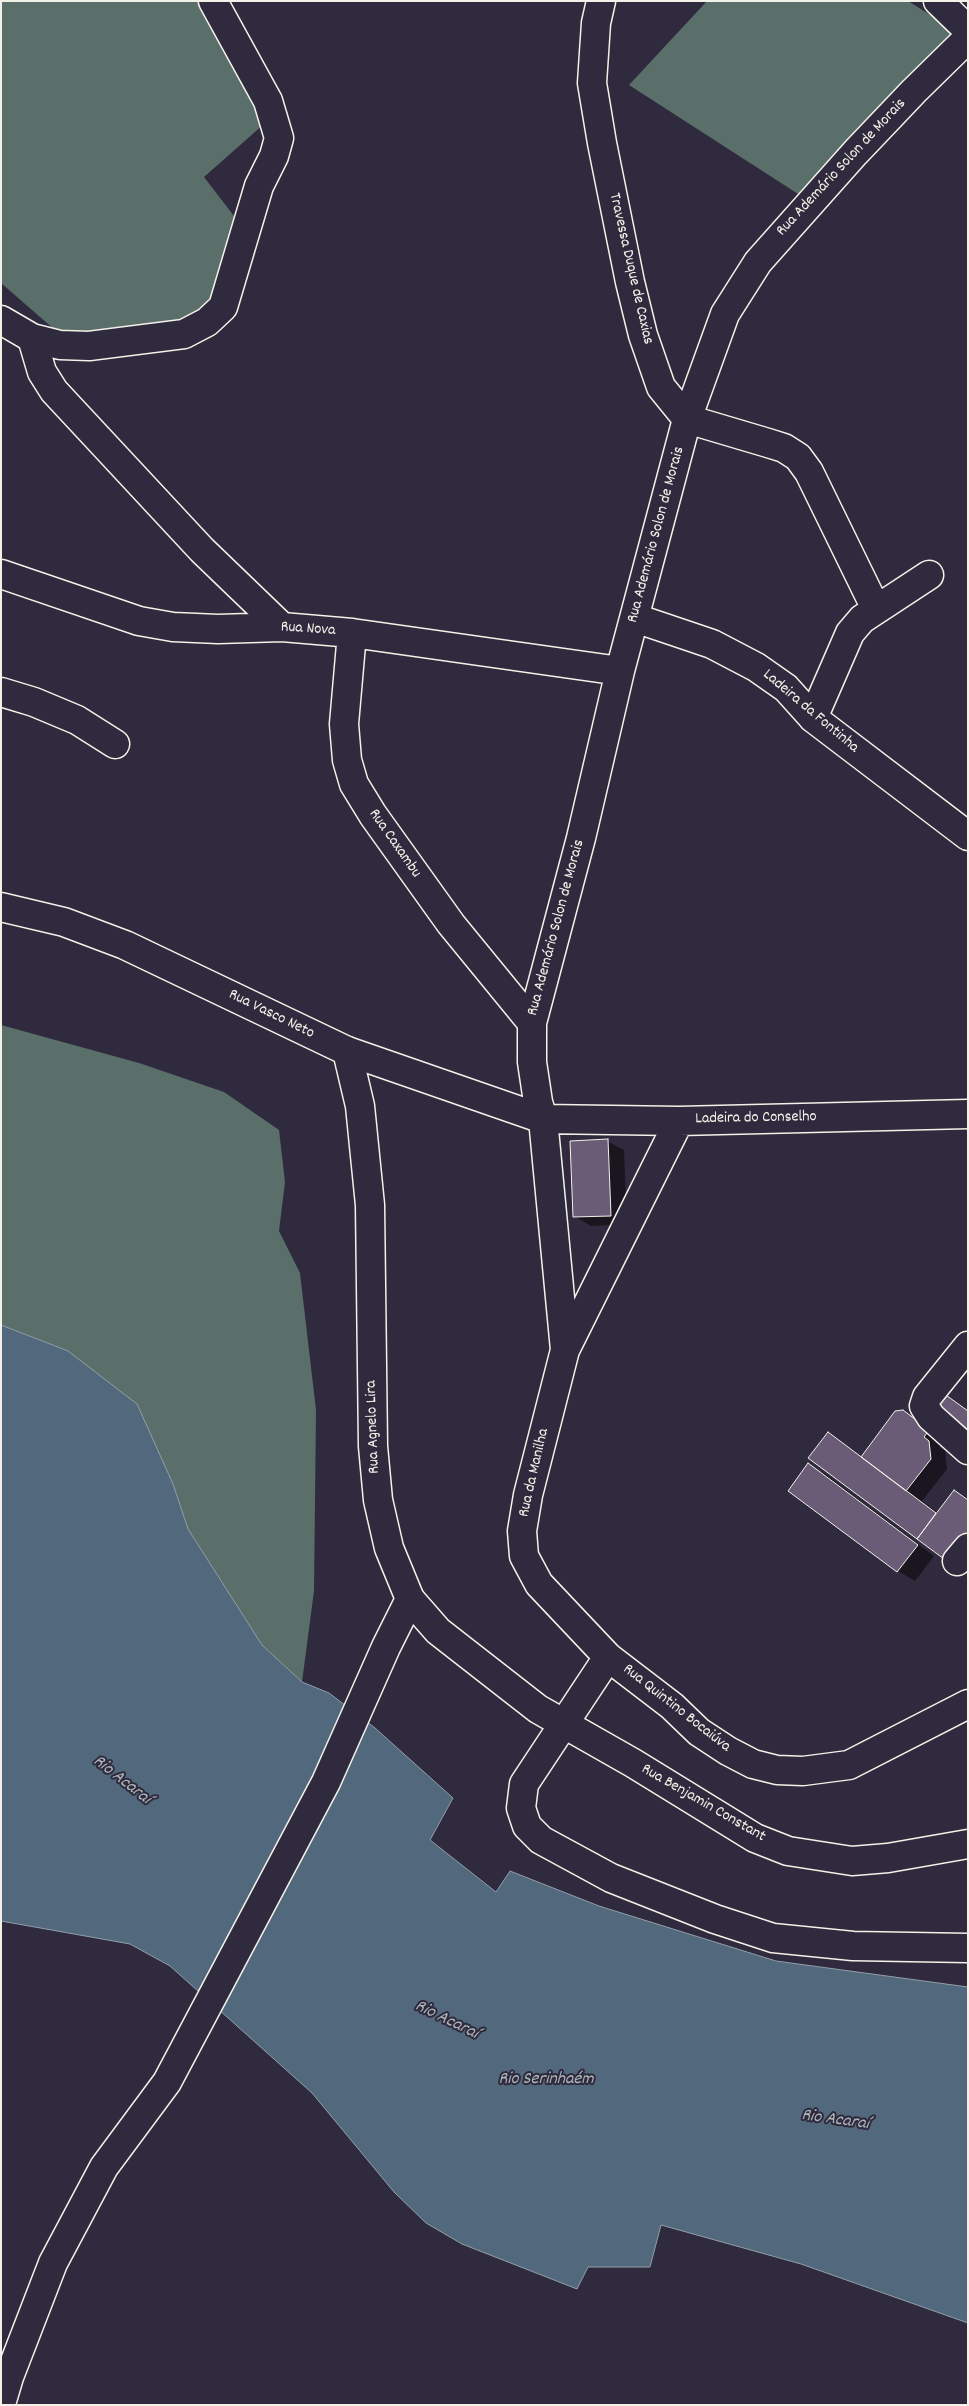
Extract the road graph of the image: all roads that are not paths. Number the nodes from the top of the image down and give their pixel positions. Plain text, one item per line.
1 (212, 1) edge
2 (602, 1) edge
3 (942, 2) edge
4 (968, 30) edge
5 (968, 38) edge
6 (1, 320) edge
7 (32, 338) junction
8 (687, 419) junction
9 (1, 574) edge
10 (929, 575) dead end
11 (876, 609) junction
12 (635, 618) junction
13 (282, 627) junction
14 (352, 632) junction
15 (620, 671) junction
16 (1, 692) edge
17 (813, 718) junction
18 (115, 744) dead end
19 (968, 836) edge
20 (1, 907) edge
21 (532, 1023) junction
22 (347, 1051) junction
23 (968, 1114) edge
24 (543, 1119) junction
25 (679, 1120) junction
26 (968, 1346) edge
27 (565, 1350) junction
28 (968, 1450) edge
29 (410, 1599) junction
30 (608, 1657) junction
31 (968, 1704) edge
32 (565, 1724) junction
33 (968, 1844) edge
34 (968, 1948) edge
35 (1, 2404) edge

1 - 7 street
2 - 8 street, Travessa Duque de Caxias
3 - 4 street
5 - 8 street, Rua Ademário Solon de Morais
6 - 7 street
7 - 13 street
8 - 11 street
8 - 12 street, Rua Ademário Solon de Morais
9 - 13 street, Rua Nova
10 - 11 street
11 - 17 street
12 - 15 street, Rua Ademário Solon de Morais
12 - 17 street, Ladeira da Fontinha
13 - 14 street, Rua Nova
14 - 15 street, Rua Nova
14 - 21 street, Rua Caxambu
15 - 21 street, Rua Ademário Solon de Morais
16 - 18 street
17 - 19 street, Ladeira da Fontinha
20 - 22 street, Rua Vasco Neto
21 - 24 street, Rua Ademário Solon de Morais
22 - 24 street, Rua Vasco Neto
22 - 29 street, Rua Agnelo Lira
23 - 25 street, Ladeira do Conselho
24 - 25 street, Ladeira do Conselho
24 - 27 street, Rua da Manilha
25 - 27 street, Rua da Manilha
26 - 28 street
27 - 30 street, Rua da Manilha
29 - 32 street, Rua Agnelo Lira
29 - 35 street
30 - 31 street, Rua Quintino Bocaiúva
30 - 32 street
32 - 33 street, Rua Benjamin Constant
32 - 34 street

